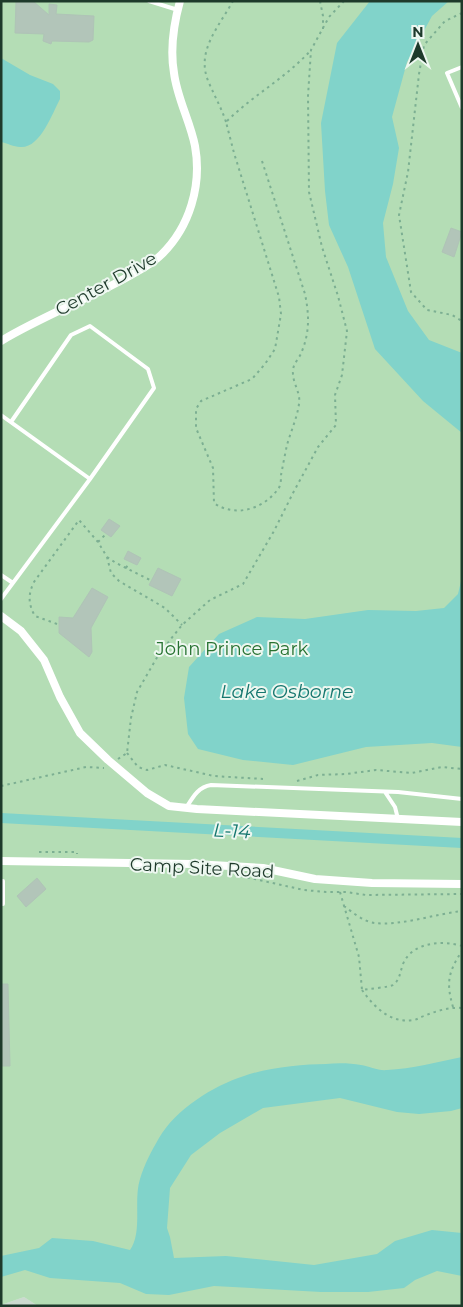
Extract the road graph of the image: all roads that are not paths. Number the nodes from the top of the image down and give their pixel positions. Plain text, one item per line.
1 (149, 1) edge
2 (179, 5) edge
3 (462, 68) edge
4 (462, 108) edge
5 (1, 341) edge
6 (1, 415) edge
7 (11, 422) junction
8 (90, 479) junction
9 (1, 574) edge
10 (13, 583) junction
11 (1, 599) edge
12 (1, 616) edge
13 (385, 792) junction
14 (462, 799) edge
15 (186, 808) junction
16 (398, 819) junction
17 (462, 822) edge
18 (1, 861) edge
19 (1, 881) edge
20 (462, 884) edge
21 (1, 904) edge

1 - 2 lane
2 - 5 street, Center Drive
3 - 4 lane
6 - 7 lane
7 - 8 lane
7 - 8 lane
8 - 10 lane
9 - 10 lane
10 - 11 lane
12 - 15 street
13 - 14 lane
13 - 15 lane
13 - 16 lane
15 - 16 street
16 - 17 street
18 - 20 street, Camp Site Road
19 - 21 lane

